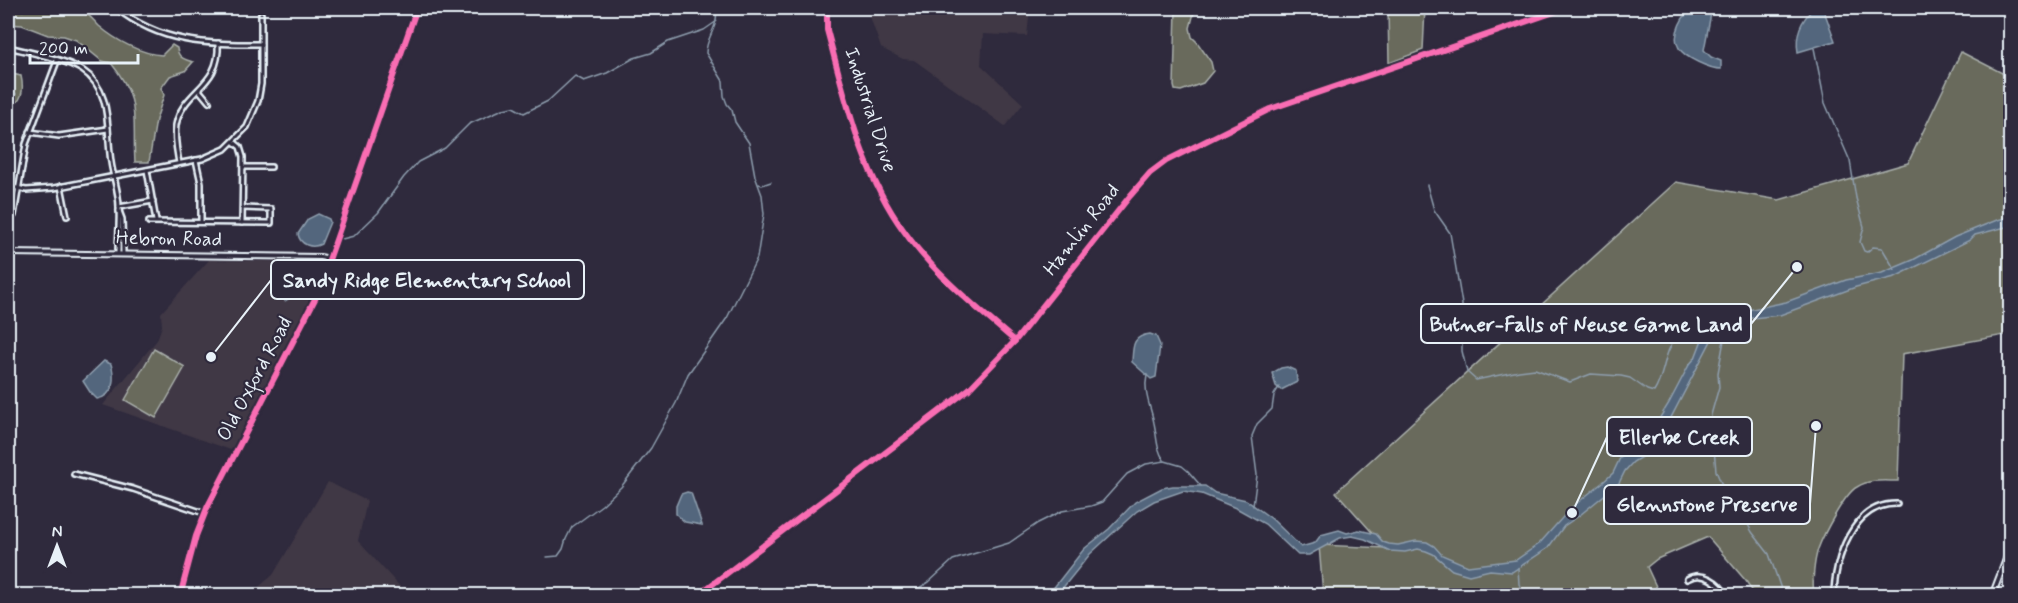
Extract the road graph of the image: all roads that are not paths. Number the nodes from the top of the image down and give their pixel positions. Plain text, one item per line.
1 (116, 8) edge
2 (417, 8) edge
3 (1566, 8) edge
4 (261, 14) dead end
5 (827, 15) dead end
6 (218, 43) junction
7 (261, 44) junction
8 (8, 47) edge
9 (57, 60) junction
10 (198, 90) junction
11 (209, 102) dead end
12 (108, 129) junction
13 (30, 132) junction
14 (234, 141) junction
15 (196, 160) junction
16 (179, 164) junction
17 (243, 167) junction
18 (271, 167) dead end
19 (147, 170) junction
20 (114, 176) junction
21 (8, 186) edge
22 (61, 186) junction
23 (18, 189) junction
24 (153, 201) junction
25 (243, 208) junction
26 (119, 209) junction
27 (14, 215) dead end
28 (67, 216) dead end
29 (149, 222) dead end
30 (156, 222) junction
31 (201, 222) junction
32 (242, 222) junction
33 (8, 253) edge
34 (121, 253) junction
35 (330, 259) junction
36 (1015, 341) junction
37 (74, 474) dead end
38 (1896, 504) dead end
39 (204, 513) junction
40 (2010, 549) edge
41 (2001, 573) junction
42 (2010, 574) edge
43 (1687, 579) dead end
44 (180, 596) edge
45 (697, 596) edge
46 (1727, 596) edge
47 (1834, 596) edge
48 (1992, 596) edge

1 - 6 street
2 - 35 street, Old Oxford Road
3 - 36 street, Hamlin Road
4 - 7 street
5 - 36 street, Industrial Drive
6 - 7 street
6 - 10 street
7 - 14 street
8 - 9 street
9 - 12 street
9 - 13 street
10 - 11 street
10 - 16 street
12 - 13 street
12 - 20 street
13 - 23 street
14 - 15 street
14 - 17 street
15 - 16 street
15 - 31 street
16 - 19 street
17 - 18 street
17 - 25 street
19 - 20 street
19 - 24 street
20 - 22 street
20 - 26 street
21 - 23 street
22 - 23 street
22 - 28 street
23 - 27 street
24 - 26 street
24 - 30 street
25 - 32 street
25 - 32 street
26 - 34 street
29 - 30 street
30 - 31 street
31 - 32 street
33 - 34 street, Hebron Road
34 - 35 street, Hebron Road
35 - 39 street, Old Oxford Road
36 - 45 street, Hamlin Road
37 - 39 street
38 - 47 street
39 - 44 street, Old Oxford Road
40 - 41 street
41 - 42 street
41 - 48 street
43 - 46 street

